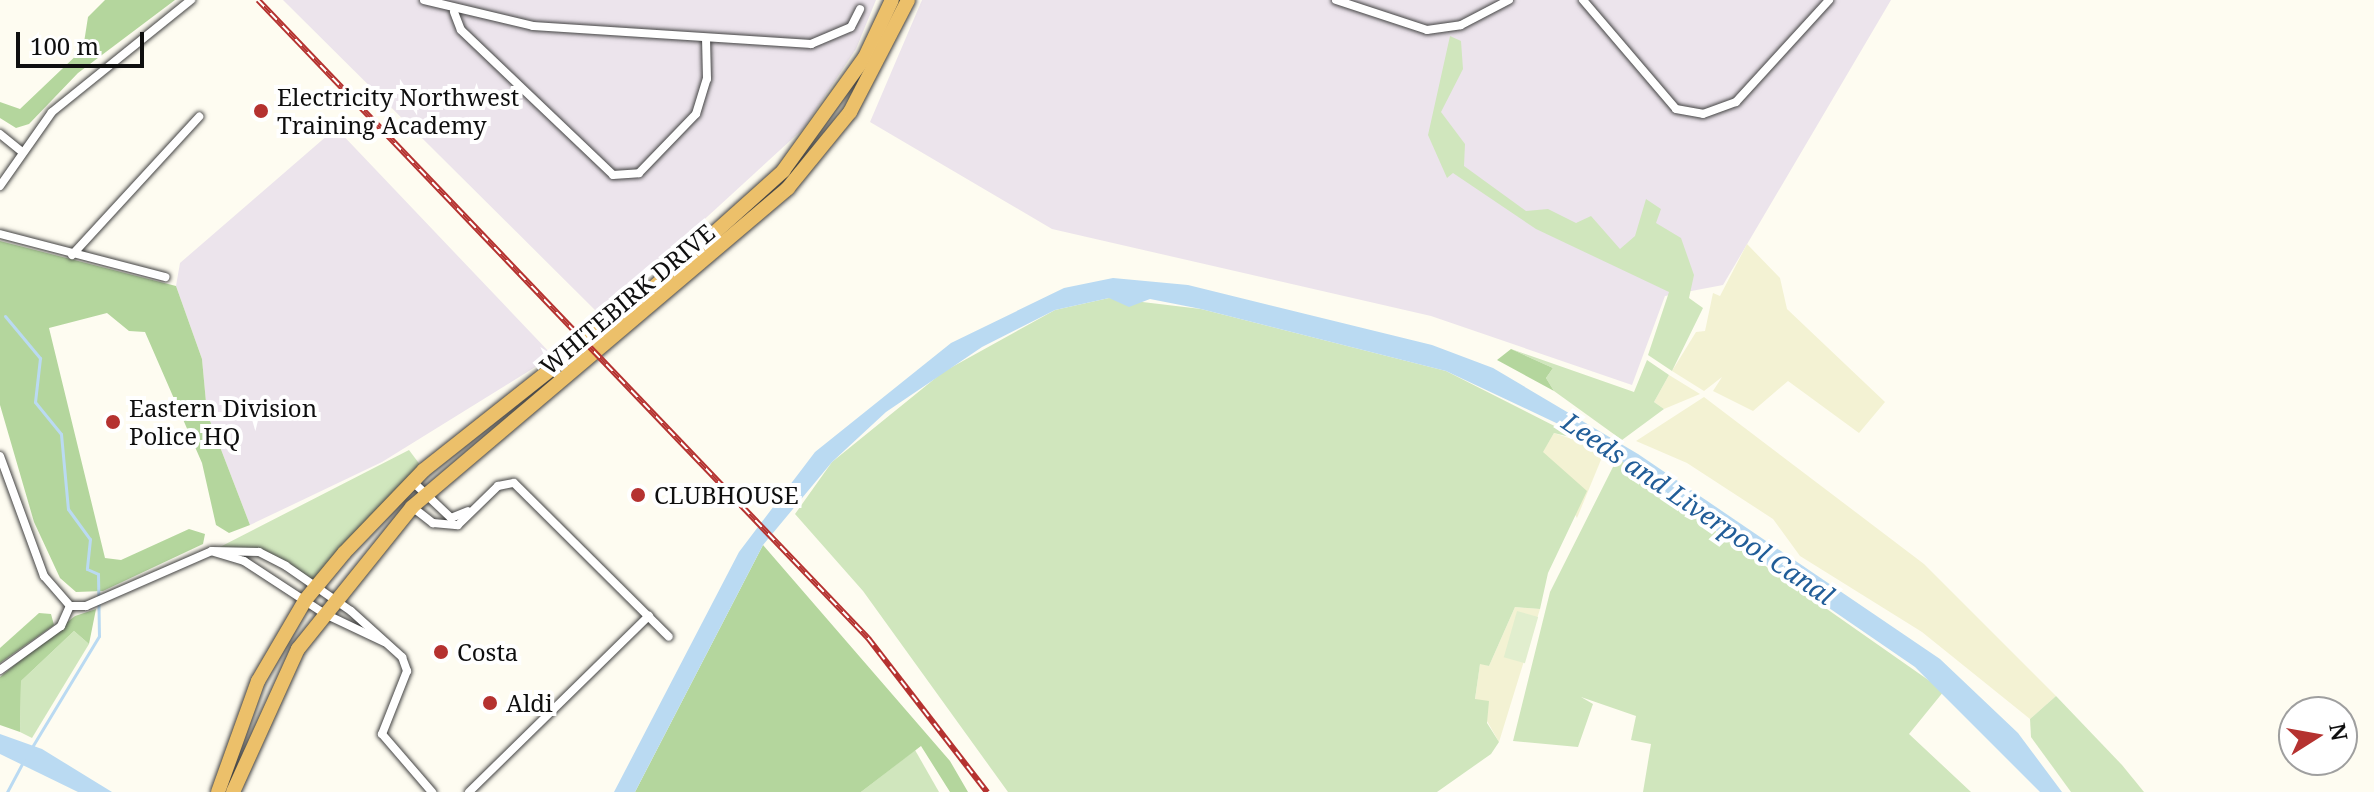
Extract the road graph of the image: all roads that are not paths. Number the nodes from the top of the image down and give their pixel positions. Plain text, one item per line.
1 (191, 0) edge
2 (424, 0) edge
3 (892, 0) edge
4 (908, 0) edge
5 (1336, 0) edge
6 (1509, 0) edge
7 (1583, 0) edge
8 (1829, 0) edge
9 (860, 9) dead end
10 (454, 12) junction
11 (706, 38) junction
12 (199, 117) dead end
13 (0, 134) edge
14 (21, 151) junction
15 (0, 186) edge
16 (0, 234) edge
17 (72, 255) junction
18 (165, 277) dead end
19 (0, 456) edge
20 (412, 481) junction
21 (398, 494) junction
22 (424, 496) junction
23 (412, 507) junction
24 (473, 510) junction
25 (212, 551) junction
26 (317, 586) junction
27 (306, 599) junction
28 (334, 600) junction
29 (70, 606) junction
30 (325, 614) junction
31 (649, 616) junction
32 (669, 637) dead end
33 (384, 642) junction
34 (0, 670) edge
35 (218, 792) edge
36 (233, 792) edge
37 (432, 792) edge
38 (469, 792) edge

1 - 14 street
2 - 10 street
3 - 20 highway, WHITEBIRK DRIVE
4 - 22 highway, WHITEBIRK DRIVE
5 - 6 street
7 - 8 street
9 - 11 street
10 - 11 street
10 - 11 street
12 - 17 street
13 - 14 street
14 - 15 street
16 - 17 street
17 - 18 street
19 - 29 street
20 - 21 highway, WHITEBIRK DRIVE
20 - 22 street
21 - 23 street
21 - 26 highway, WHITEBIRK DRIVE
22 - 23 highway, WHITEBIRK DRIVE
22 - 24 street
23 - 24 street
23 - 28 highway, WHITEBIRK DRIVE
24 - 31 street
25 - 26 street
25 - 27 street
25 - 29 street
26 - 27 highway, WHITEBIRK DRIVE
26 - 28 street
27 - 30 street
27 - 35 highway, WHITEBIRK DRIVE
28 - 30 highway, WHITEBIRK DRIVE
28 - 33 street
29 - 34 street
30 - 33 street
30 - 36 highway, WHITEBIRK DRIVE
31 - 32 street
31 - 38 street
33 - 37 street

